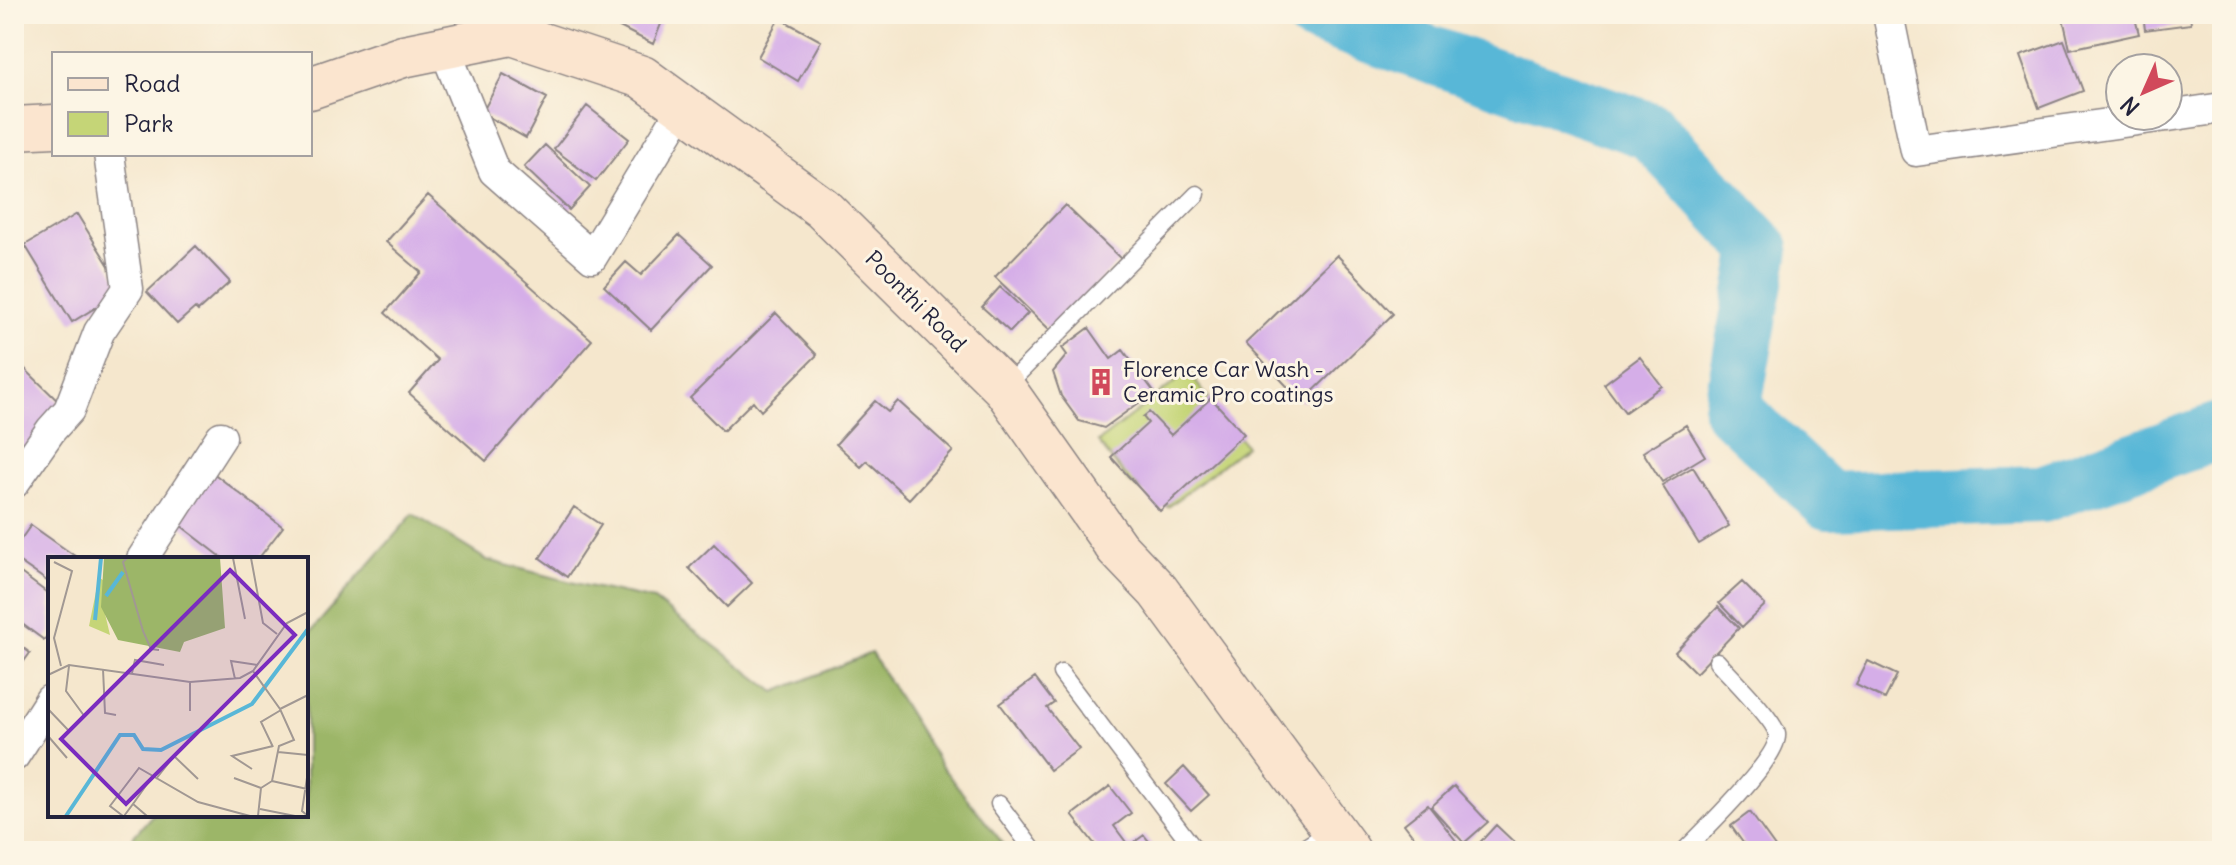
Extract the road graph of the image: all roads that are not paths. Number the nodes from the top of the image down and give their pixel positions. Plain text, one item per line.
1 (1888, 14) edge
2 (513, 24) edge
3 (444, 47) junction
4 (312, 87) edge
5 (683, 107) junction
6 (2222, 108) edge
7 (2184, 114) edge
8 (2104, 125) edge
9 (52, 126) edge
10 (14, 128) edge
11 (109, 156) edge
12 (1197, 194) dead end
13 (1004, 388) junction
14 (221, 437) dead end
15 (14, 483) edge
16 (143, 557) edge
17 (1717, 661) dead end
18 (1061, 673) dead end
19 (48, 703) edge
20 (14, 756) edge
21 (999, 804) dead end
22 (1327, 844) edge
23 (1034, 851) edge
24 (1196, 851) edge
25 (1684, 851) edge

1 - 8 street
2 - 3 main road, Poonthi Road
2 - 5 main road, Poonthi Road
3 - 4 main road, Poonthi Road
3 - 5 street
5 - 13 main road, Poonthi Road
6 - 7 street
9 - 10 main road
11 - 15 street
12 - 13 lane
13 - 22 main road, Poonthi Road
14 - 16 street
17 - 25 lane
18 - 24 lane
19 - 20 street
21 - 23 lane

